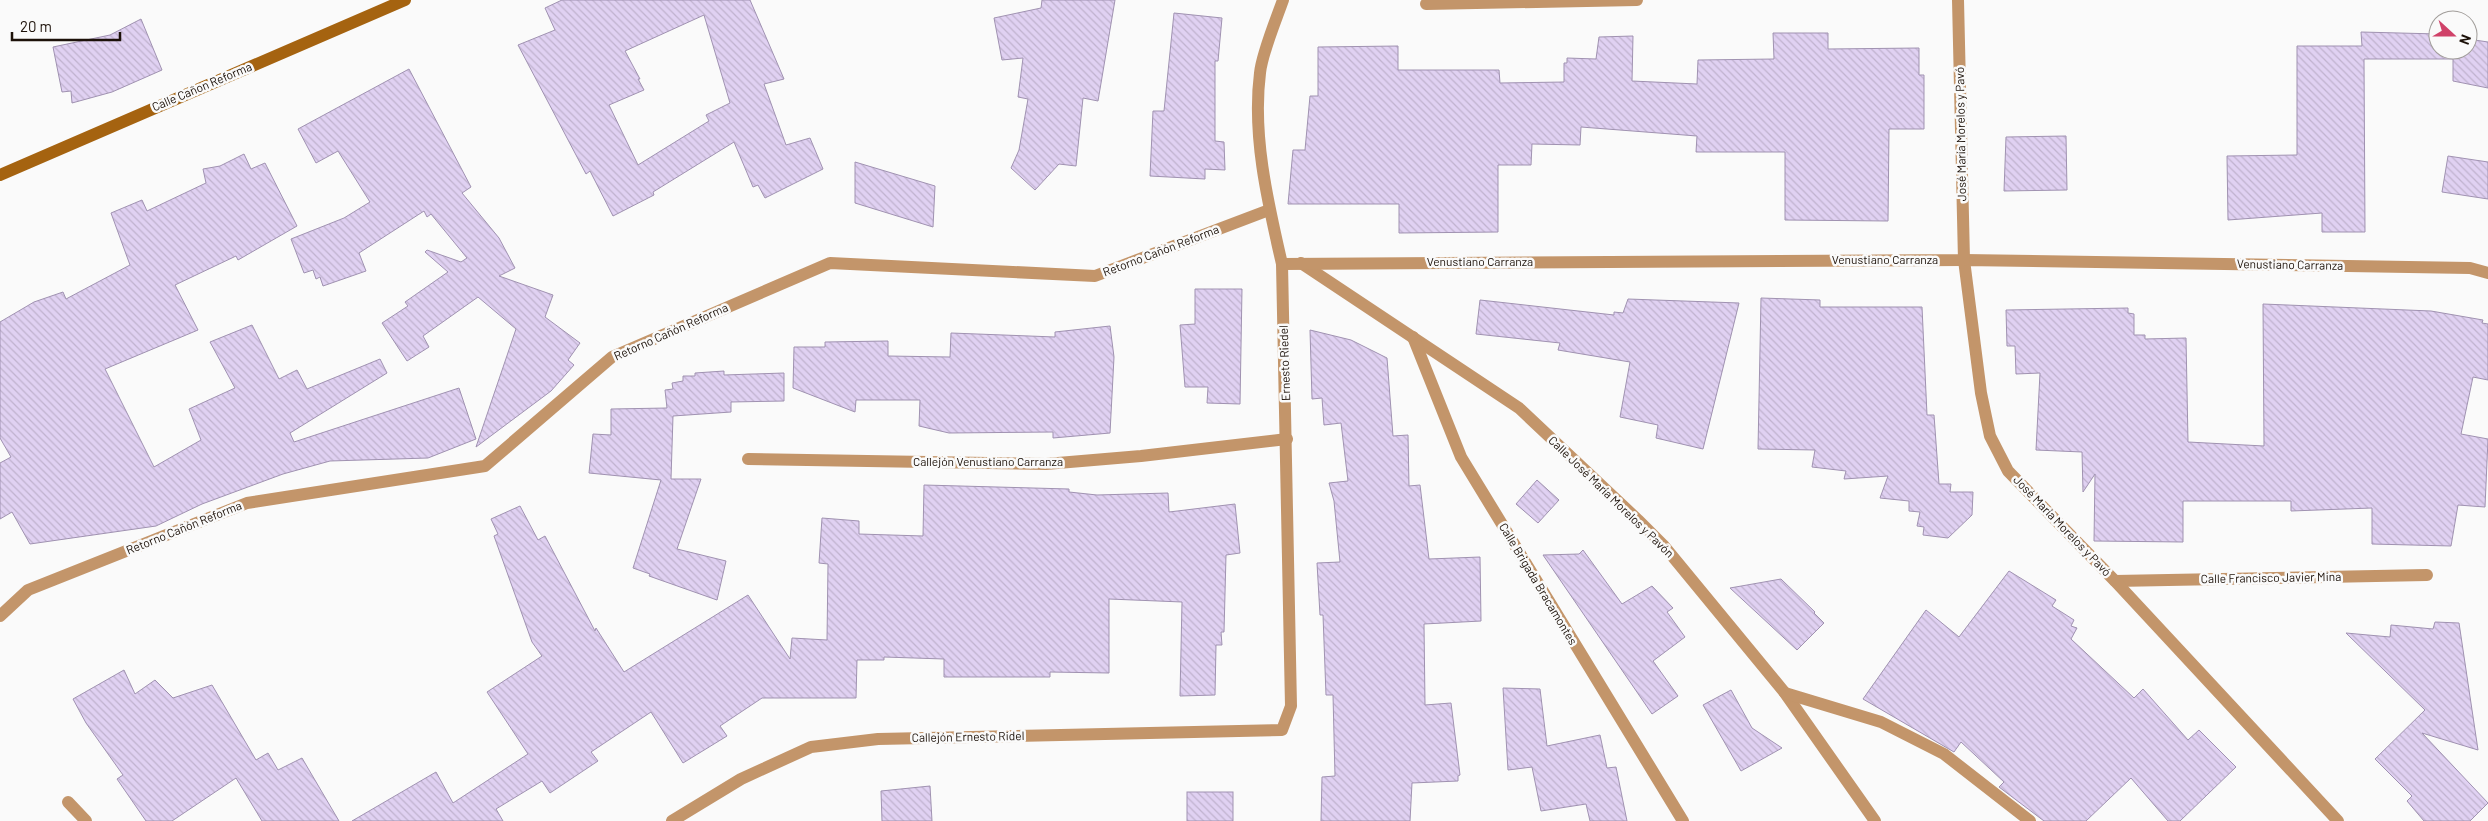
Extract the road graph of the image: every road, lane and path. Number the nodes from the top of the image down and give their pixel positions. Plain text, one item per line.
1 (405, 0) edge
2 (1284, 0) edge
3 (1637, 0) edge
4 (1958, 0) edge
5 (1426, 4) dead end
6 (0, 175) edge
7 (1270, 210) junction
8 (1964, 260) junction
9 (1301, 263) junction
10 (1282, 264) junction
11 (2488, 273) edge
12 (1413, 337) junction
13 (1287, 438) junction
14 (748, 459) dead end
15 (2427, 575) dead end
16 (2115, 581) junction
17 (0, 616) edge
18 (1785, 693) junction
19 (1282, 730) joint
20 (68, 802) dead end
21 (86, 821) edge
22 (672, 821) edge
23 (1683, 821) edge
24 (1875, 821) edge
25 (2030, 821) edge
26 (2338, 821) edge

1 - 6 main road, Calle Cañon Reforma
2 - 7 street, Ernesto Riedel
3 - 5 street
4 - 8 street, José María Morelos y Pavó
7 - 10 street, Ernesto Riedel
7 - 17 street, Retorno Cañón Reforma
8 - 9 street, Venustiano Carranza
8 - 11 street, Venustiano Carranza
8 - 16 street, José María Morelos y Pavó
9 - 10 street, Venustiano Carranza
9 - 12 street, Calle José María Morelos y Pavón
10 - 13 street, Ernesto Riedel
12 - 18 street, Calle José María Morelos y Pavón
12 - 23 street, Calle Brigada Bracamontes
13 - 14 street, Callejón Venustiano Carranza
13 - 19 street, Ernesto Riedel
15 - 16 street, Calle Francisco Javier Mina
16 - 26 street, José María Morelos y Pavó
18 - 24 street, Calle José María Morelos y Pavón
18 - 25 street
19 - 22 street, Callejón Ernesto Ridel
20 - 21 street

